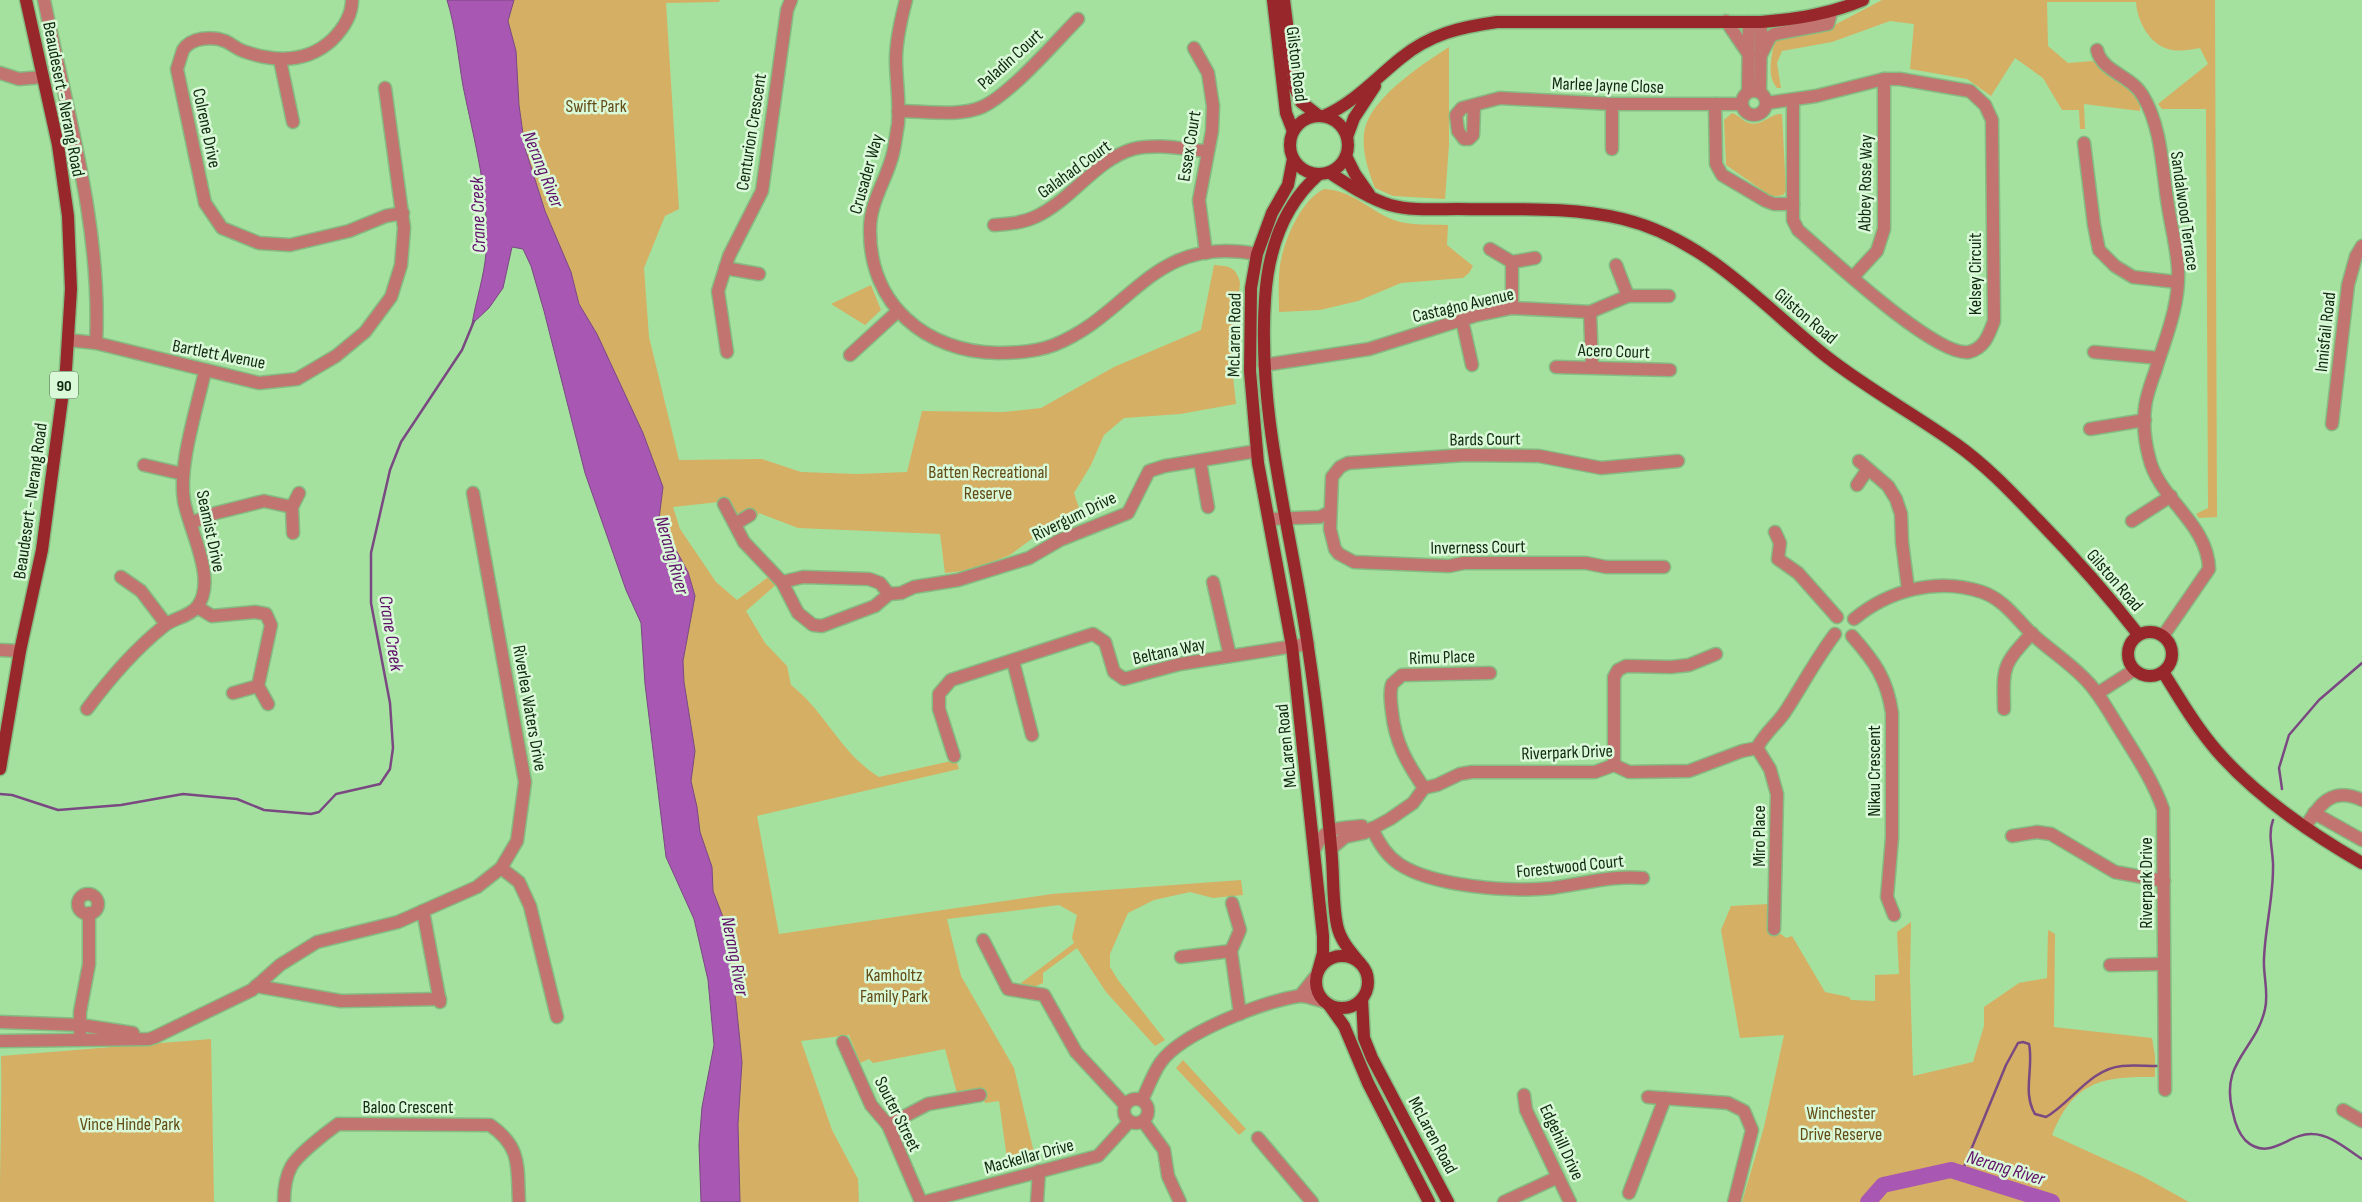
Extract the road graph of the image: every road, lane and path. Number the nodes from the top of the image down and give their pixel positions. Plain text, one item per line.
1 (26, 0) edge
2 (44, 0) edge
3 (352, 0) edge
4 (791, 0) edge
5 (906, 0) edge
6 (1273, 0) edge
7 (1284, 0) edge
8 (1863, 0) edge
9 (1831, 12) junction
10 (1078, 19) dead end
11 (1726, 22) junction
12 (1755, 22) junction
13 (1194, 48) dead end
14 (2097, 50) dead end
15 (1755, 55) junction
16 (280, 60) junction
17 (0, 73) edge
18 (1383, 74) junction
19 (43, 78) junction
20 (1884, 79) junction
21 (385, 88) dead end
22 (1754, 92) junction
23 (1793, 100) junction
24 (1767, 103) junction
25 (1612, 104) junction
26 (1715, 104) junction
27 (1742, 104) junction
28 (1474, 106) dead end
29 (898, 111) junction
30 (1322, 116) junction
31 (293, 122) dead end
32 (1293, 132) junction
33 (1347, 137) junction
34 (2084, 143) dead end
35 (1612, 149) dead end
36 (1206, 151) junction
37 (1346, 156) junction
38 (1293, 159) junction
39 (1324, 174) junction
40 (1371, 196) junction
41 (1793, 204) junction
42 (402, 213) junction
43 (994, 225) dead end
44 (2362, 246) edge
45 (1490, 249) dead end
46 (1206, 254) junction
47 (1257, 254) junction
48 (1535, 258) dead end
49 (1512, 262) junction
50 (1616, 265) dead end
51 (725, 268) junction
52 (759, 274) dead end
53 (1853, 277) junction
54 (2177, 282) junction
55 (1628, 296) junction
56 (1669, 296) dead end
57 (1512, 308) junction
58 (897, 312) junction
59 (1590, 312) junction
60 (1462, 320) junction
61 (68, 340) junction
62 (96, 343) junction
63 (727, 352) dead end
64 (2094, 352) dead end
65 (850, 355) dead end
66 (2159, 358) junction
67 (1264, 365) junction
68 (1472, 365) dead end
69 (1592, 366) junction
70 (1556, 367) dead end
71 (1670, 370) dead end
72 (205, 371) junction
73 (2145, 420) junction
74 (2332, 424) dead end
75 (2090, 429) dead end
76 (1257, 451) junction
77 (1200, 461) junction
78 (1678, 461) dead end
79 (144, 465) dead end
80 (183, 474) junction
81 (1857, 485) dead end
82 (298, 493) dead end
83 (473, 493) dead end
84 (2171, 496) junction
85 (724, 504) dead end
86 (292, 507) junction
87 (1208, 507) dead end
88 (1330, 512) junction
89 (750, 515) dead end
90 (1285, 517) junction
91 (1268, 519) junction
92 (2132, 520) dead end
93 (191, 523) junction
94 (735, 524) junction
95 (1775, 532) dead end
96 (293, 533) dead end
97 (1664, 567) dead end
98 (121, 577) dead end
99 (782, 582) junction
100 (1213, 582) dead end
101 (1908, 589) junction
102 (889, 594) junction
103 (197, 607) junction
104 (1837, 617) junction
105 (1854, 619) junction
106 (166, 624) junction
107 (2032, 633) junction
108 (1835, 634) junction
109 (2138, 634) junction
110 (1852, 636) junction
111 (2163, 636) junction
112 (1308, 644) junction
113 (1292, 646) junction
114 (0, 650) edge
115 (20, 651) junction
116 (1716, 654) dead end
117 (1230, 656) junction
118 (1012, 661) junction
119 (2134, 670) junction
120 (2163, 672) junction
121 (1490, 673) dead end
122 (258, 686) junction
123 (233, 693) dead end
124 (2098, 693) junction
125 (268, 704) dead end
126 (87, 709) dead end
127 (2004, 709) dead end
128 (1032, 735) dead end
129 (1757, 748) junction
130 (954, 756) dead end
131 (1614, 765) junction
132 (0, 769) edge
133 (1424, 788) junction
134 (2362, 800) edge
135 (2314, 813) junction
136 (2305, 827) junction
137 (1372, 828) junction
138 (1330, 830) junction
139 (2012, 836) dead end
140 (2362, 840) edge
141 (1332, 848) junction
142 (1315, 849) junction
143 (2362, 863) edge
144 (501, 868) junction
145 (1643, 878) dead end
146 (2164, 881) junction
147 (1232, 903) dead end
148 (423, 911) junction
149 (89, 913) dead end
150 (1894, 915) dead end
151 (1774, 929) dead end
152 (983, 940) dead end
153 (1231, 952) junction
154 (1181, 957) dead end
155 (1360, 962) junction
156 (2163, 964) junction
157 (2110, 966) dead end
158 (1317, 974) junction
159 (256, 986) junction
160 (1300, 996) junction
161 (1362, 999) junction
162 (1327, 1004) junction
163 (1240, 1014) junction
164 (557, 1016) dead end
165 (0, 1022) edge
166 (81, 1025) junction
167 (155, 1037) junction
168 (0, 1040) edge
169 (80, 1040) junction
170 (843, 1042) dead end
171 (2165, 1090) dead end
172 (980, 1095) dead end
173 (1524, 1095) dead end
174 (1648, 1097) dead end
175 (1665, 1098) junction
176 (1142, 1100) junction
177 (1125, 1105) junction
178 (2343, 1110) dead end
179 (1143, 1121) junction
180 (2362, 1121) edge
181 (1129, 1122) junction
182 (888, 1126) junction
183 (1258, 1138) dead end
184 (1039, 1171) junction
185 (1558, 1177) junction
186 (1628, 1193) dead end
187 (284, 1202) edge
188 (519, 1202) edge
189 (922, 1202) edge
190 (1037, 1202) edge
191 (1180, 1202) edge
192 (1312, 1202) edge
193 (1429, 1202) edge
194 (1448, 1202) edge
195 (1504, 1202) edge
196 (1570, 1202) edge
197 (1734, 1202) edge

1 - 19 main road, Beaudesert - Nerang Road / 90
2 - 62 street, Beaudesert - Nerang Road
3 - 16 street, Colrene Drive
4 - 51 street, Centurion Crescent
5 - 29 street, Crusader Way
6 - 32 main road, Gilston Road
7 - 30 main road, Gilston Road
8 - 9 main road
9 - 12 main road
9 - 15 street
10 - 29 street, Paladin Court
11 - 12 main road
11 - 15 street
11 - 18 main road
12 - 15 street
13 - 36 street, Essex Court
14 - 54 street, Sandalwood Terrace
15 - 22 street
16 - 31 street
16 - 42 street, Colrene Drive
17 - 19 street
18 - 30 main road
18 - 33 main road
19 - 61 main road, Beaudesert - Nerang Road / 90
20 - 23 street, Kelsey Circuit
20 - 53 street, Abbey Rose Way
20 - 53 street, Kelsey Circuit
21 - 42 street, Bartlett Avenue
22 - 24 street
22 - 27 street
23 - 24 street, Kelsey Circuit
23 - 41 street, Kelsey Circuit
24 - 27 street
25 - 26 street, Marlee Jayne Close
25 - 28 street, Marlee Jayne Close
25 - 35 street
26 - 27 street, Marlee Jayne Close
26 - 41 street
29 - 58 street, Crusader Way
30 - 32 main road
30 - 33 main road
32 - 38 main road
33 - 37 main road
34 - 54 street
36 - 43 street, Galahad Court
36 - 46 street, Essex Court
37 - 39 main road
37 - 40 main road
38 - 39 main road
38 - 47 main road, McLaren Road
39 - 40 main road, Gilston Road
39 - 67 main road, McLaren Road
40 - 109 main road, Gilston Road
41 - 53 street, Kelsey Circuit
42 - 72 street, Bartlett Avenue
44 - 74 street, Innisfail Road
45 - 49 street
46 - 47 street, Crusader Way
46 - 58 street, Crusader Way
47 - 76 main road, McLaren Road
48 - 49 street
49 - 57 street
50 - 55 street
51 - 52 street
51 - 63 street, Centurion Crescent
54 - 66 street, Sandalwood Terrace
55 - 56 street, Castagno Avenue
55 - 59 street, Castagno Avenue
57 - 59 street, Castagno Avenue
57 - 60 street, Castagno Avenue
58 - 65 street
59 - 69 street
60 - 67 street, Castagno Avenue
60 - 68 street
61 - 62 street, Bartlett Avenue
61 - 115 main road, Beaudesert - Nerang Road / 90
62 - 72 street, Bartlett Avenue
64 - 66 street
66 - 73 street, Sandalwood Terrace
67 - 90 main road, McLaren Road
69 - 70 street, Acero Court
69 - 71 street, Acero Court
72 - 80 street, Seamist Drive
73 - 75 street
73 - 84 street, Sandalwood Terrace
76 - 77 street, Rivergum Drive
76 - 91 main road, McLaren Road
77 - 87 street
77 - 102 street, Rivergum Drive
78 - 88 street, Bards Court
79 - 80 street
80 - 93 street, Seamist Drive
81 - 101 street
82 - 86 street
83 - 144 street, Riverlea Waters Drive
84 - 92 street
84 - 111 street, Sandalwood Terrace
85 - 94 street, Rivergum Drive
86 - 93 street
86 - 96 street
88 - 90 street
88 - 97 street, Inverness Court
89 - 94 street
90 - 91 street
90 - 112 main road, McLaren Road
91 - 113 main road, McLaren Road
93 - 103 street, Seamist Drive
94 - 99 street, Rivergum Drive
95 - 104 street
98 - 106 street
99 - 102 street
99 - 102 street, Rivergum Drive
100 - 117 street
101 - 105 street, Riverpark Drive
101 - 107 street, Riverpark Drive
103 - 106 street
103 - 122 street
104 - 105 street
104 - 108 street
105 - 110 street
106 - 126 street
107 - 124 street, Riverpark Drive
107 - 127 street
108 - 110 street
108 - 129 street
109 - 111 main road
109 - 119 main road
110 - 150 street, Nikau Crescent
111 - 120 main road
112 - 113 street, Beltana Way
112 - 138 main road, McLaren Road
113 - 117 street, Beltana Way
113 - 142 main road, McLaren Road
114 - 115 street
115 - 132 main road, Beaudesert - Nerang Road / 90
116 - 131 street
117 - 118 street, Beltana Way
118 - 128 street
118 - 130 street, Beltana Way
119 - 120 main road
119 - 124 street
120 - 136 main road
121 - 133 street, Rimu Place
122 - 123 street
122 - 125 street
124 - 146 street, Riverpark Drive
129 - 131 street, Riverpark Drive
129 - 151 street, Miro Place
131 - 133 street, Riverpark Drive
133 - 137 street, Riverpark Drive
134 - 135 street
135 - 136 street
135 - 140 street
136 - 143 main road
137 - 138 street, Riverpark Drive
137 - 141 street, Riverpark Drive
137 - 145 street, Forestwood Court
138 - 141 main road, McLaren Road
138 - 142 street
139 - 146 street
141 - 155 main road, McLaren Road
142 - 158 main road, McLaren Road
144 - 148 street, Riverlea Waters Drive
144 - 164 street
146 - 156 street, Riverpark Drive
147 - 153 street
148 - 159 street, Riverlea Waters Drive
148 - 159 street
149 - 166 street
152 - 177 street
153 - 154 street
153 - 163 street
155 - 158 main road
155 - 161 main road
156 - 157 street
156 - 171 street, Riverpark Drive
158 - 160 street
158 - 162 main road
159 - 167 street, Riverlea Waters Drive
160 - 162 street
160 - 163 street
161 - 162 main road
161 - 194 main road, McLaren Road
162 - 193 main road, McLaren Road
163 - 176 street
165 - 166 street
166 - 167 street
166 - 169 street
167 - 169 street, Riverlea Waters Drive
168 - 169 street, Riverlea Waters Drive
170 - 182 street, Souter Street
172 - 182 street
173 - 185 street, Edgehill Drive
174 - 175 street
175 - 186 street
175 - 197 street
176 - 177 street
176 - 179 street
177 - 181 street
178 - 180 street
179 - 181 street
179 - 191 street
181 - 184 street, Mackellar Drive
182 - 189 street, Souter Street
183 - 192 street
184 - 189 street, Mackellar Drive
184 - 190 street
185 - 195 street
185 - 196 street, Edgehill Drive
187 - 188 street, Baloo Crescent

